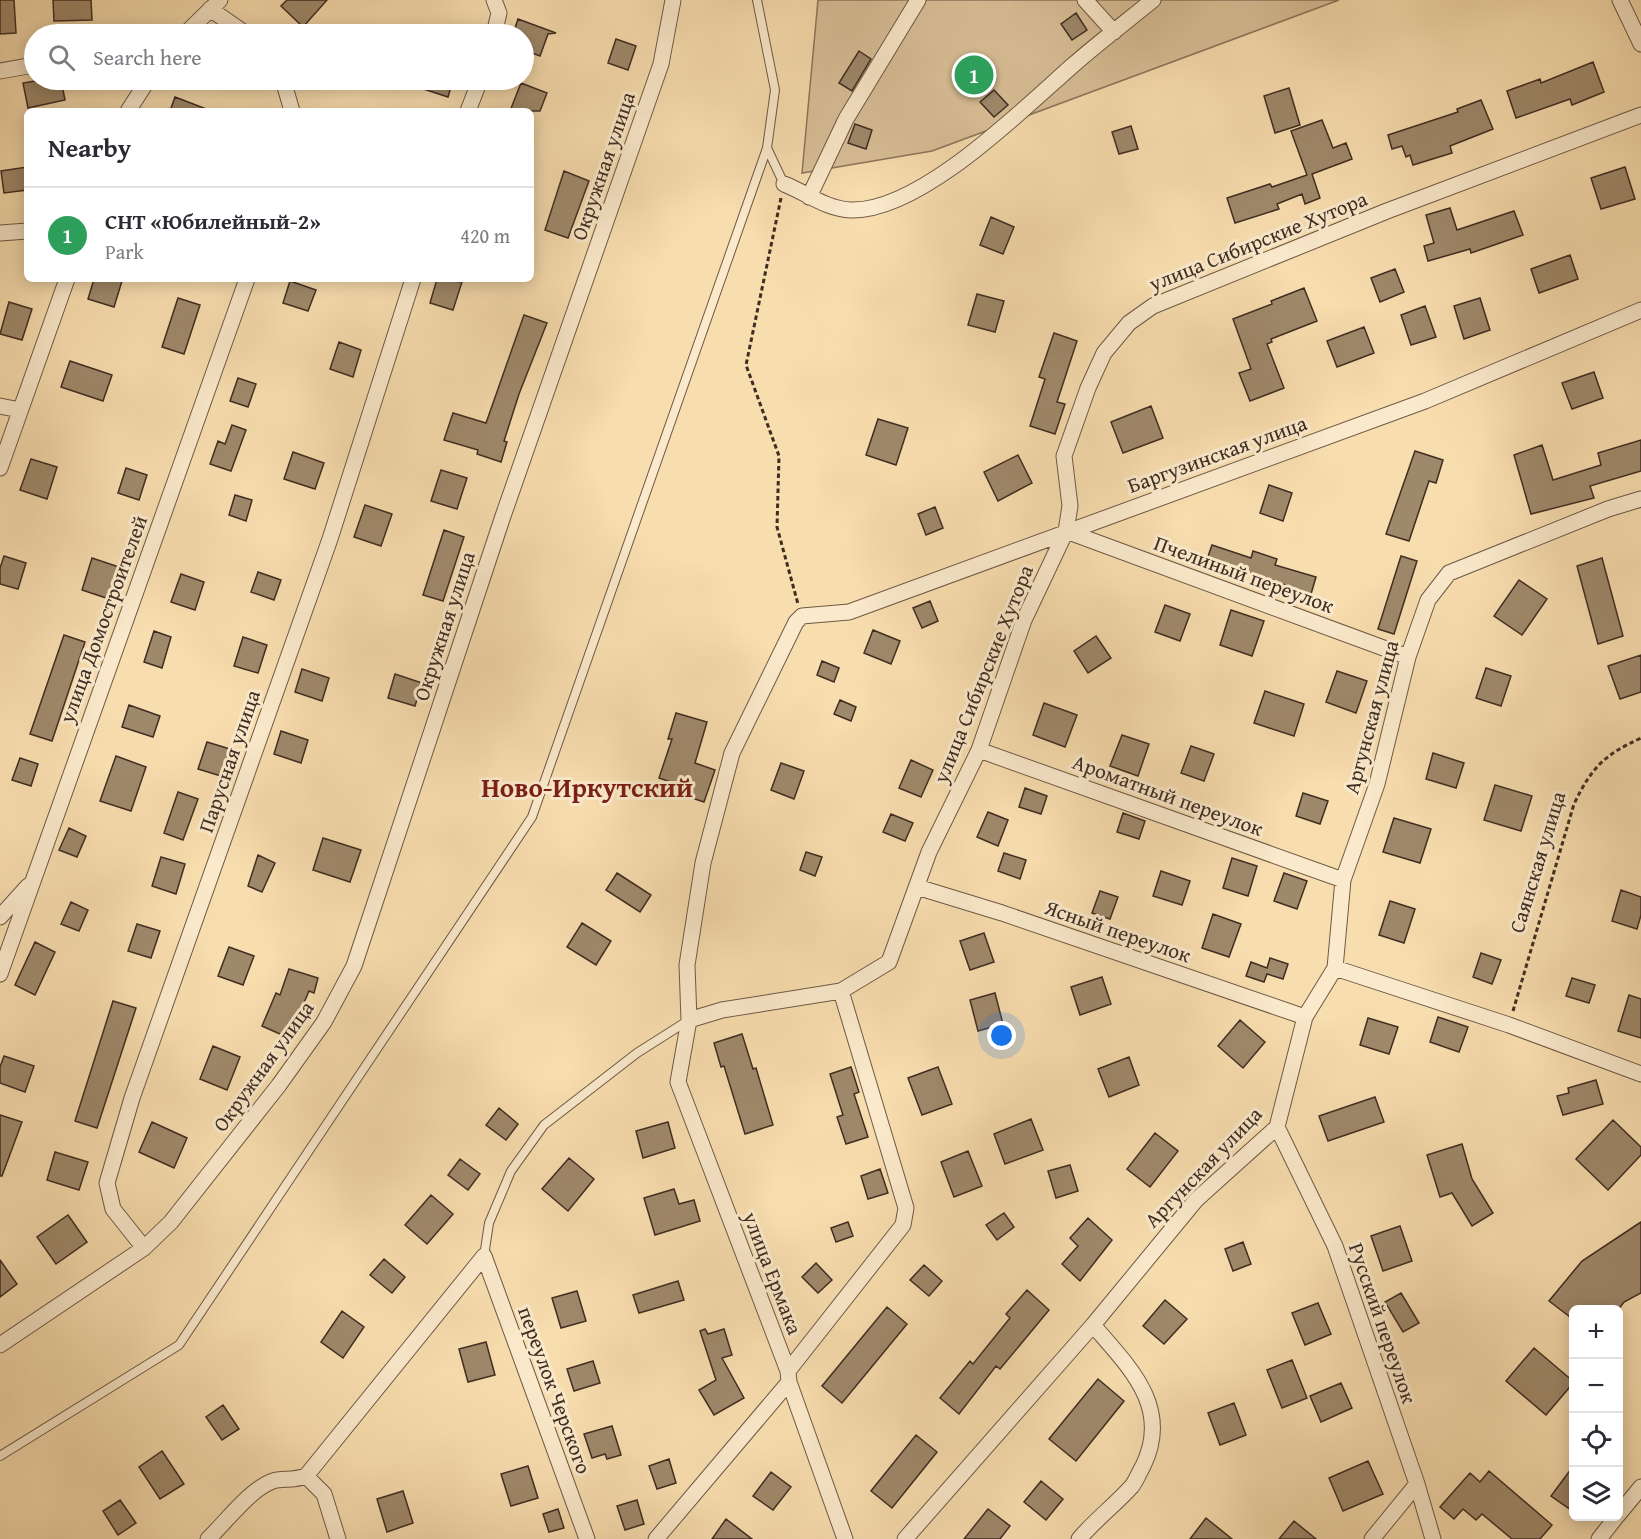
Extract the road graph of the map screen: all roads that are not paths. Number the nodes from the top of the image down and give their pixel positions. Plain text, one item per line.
1 (494, 0) edge
2 (673, 0) edge
3 (757, 0) edge
4 (918, 0) edge
5 (1085, 0) edge
6 (1153, 0) edge
7 (1620, 0) edge
8 (215, 4) edge
9 (195, 24) edge
10 (236, 24) edge
11 (496, 24) edge
12 (1114, 32) junction
13 (1641, 44) edge
14 (24, 66) edge
15 (0, 70) edge
16 (142, 90) edge
17 (286, 90) edge
18 (476, 90) edge
19 (130, 108) edge
20 (291, 108) edge
21 (469, 108) edge
22 (1641, 116) edge
23 (767, 148) junction
24 (784, 184) joint
25 (809, 197) junction
26 (24, 231) edge
27 (0, 233) edge
28 (66, 282) edge
29 (246, 282) edge
30 (412, 282) edge
31 (1641, 310) edge
32 (0, 406) edge
33 (20, 410) junction
34 (0, 468) edge
35 (1641, 499) edge
36 (1066, 531) junction
37 (802, 616) joint
38 (1408, 657) junction
39 (979, 750) junction
40 (1343, 880) junction
41 (32, 882) junction
42 (916, 887) junction
43 (0, 917) edge
44 (1335, 968) junction
45 (0, 974) edge
46 (841, 991) junction
47 (1305, 1017) junction
48 (689, 1020) junction
49 (1641, 1074) edge
50 (1277, 1127) junction
51 (144, 1248) junction
52 (484, 1256) junction
53 (1093, 1324) junction
54 (0, 1345) edge
55 (788, 1376) junction
56 (0, 1456) edge
57 (306, 1476) junction
58 (1417, 1484) junction
59 (1641, 1487) edge
60 (1623, 1510) edge
61 (1614, 1521) edge
62 (208, 1539) edge
63 (339, 1539) edge
64 (587, 1539) edge
65 (656, 1539) edge
66 (845, 1539) edge
67 (905, 1539) edge
68 (1079, 1539) edge
69 (1372, 1539) edge
70 (1433, 1539) edge
71 (1599, 1539) edge

1 - 11 street
2 - 51 street, Окружная улица
3 - 23 lane
4 - 25 street
5 - 12 street
6 - 12 street
7 - 13 street
8 - 9 street
8 - 10 street
12 - 25 street
14 - 15 street
16 - 19 street
17 - 20 street
18 - 21 street
22 - 36 street, улица Сибирские Хутора
23 - 24 lane
23 - 56 lane
24 - 25 street
26 - 27 street
28 - 33 street
29 - 41 street, улица Домостроителей
30 - 51 street, Парусная улица
31 - 36 street, Баргузинская улица
32 - 33 street
33 - 34 street
35 - 38 street, Аргунская улица
36 - 37 street, Баргузинская улица
36 - 38 street, Пчелиный переулок
36 - 39 street, улица Сибирские Хутора
37 - 48 street, улица Ермака
38 - 40 street, Аргунская улица
39 - 40 street, Ароматный переулок
39 - 42 street, улица Сибирские Хутора
40 - 44 street, Аргунская улица
41 - 43 street
41 - 45 street, улица Домостроителей
42 - 46 street, улица Сибирские Хутора
42 - 47 street, Ясный переулок
44 - 47 street, Аргунская улица
44 - 49 street
46 - 48 street
46 - 55 street
47 - 50 street, Аргунская улица
48 - 52 lane
48 - 55 street, улица Ермака
50 - 53 street, Аргунская улица
50 - 58 street, Русский переулок
51 - 54 street, Окружная улица
52 - 57 street
52 - 64 street, переулок Черского
53 - 67 street, Аргунская улица
53 - 68 street
55 - 65 street
55 - 66 street, улица Ермака
57 - 62 street
57 - 63 street
58 - 69 street
58 - 70 street, Русский переулок
59 - 60 street
61 - 71 street

